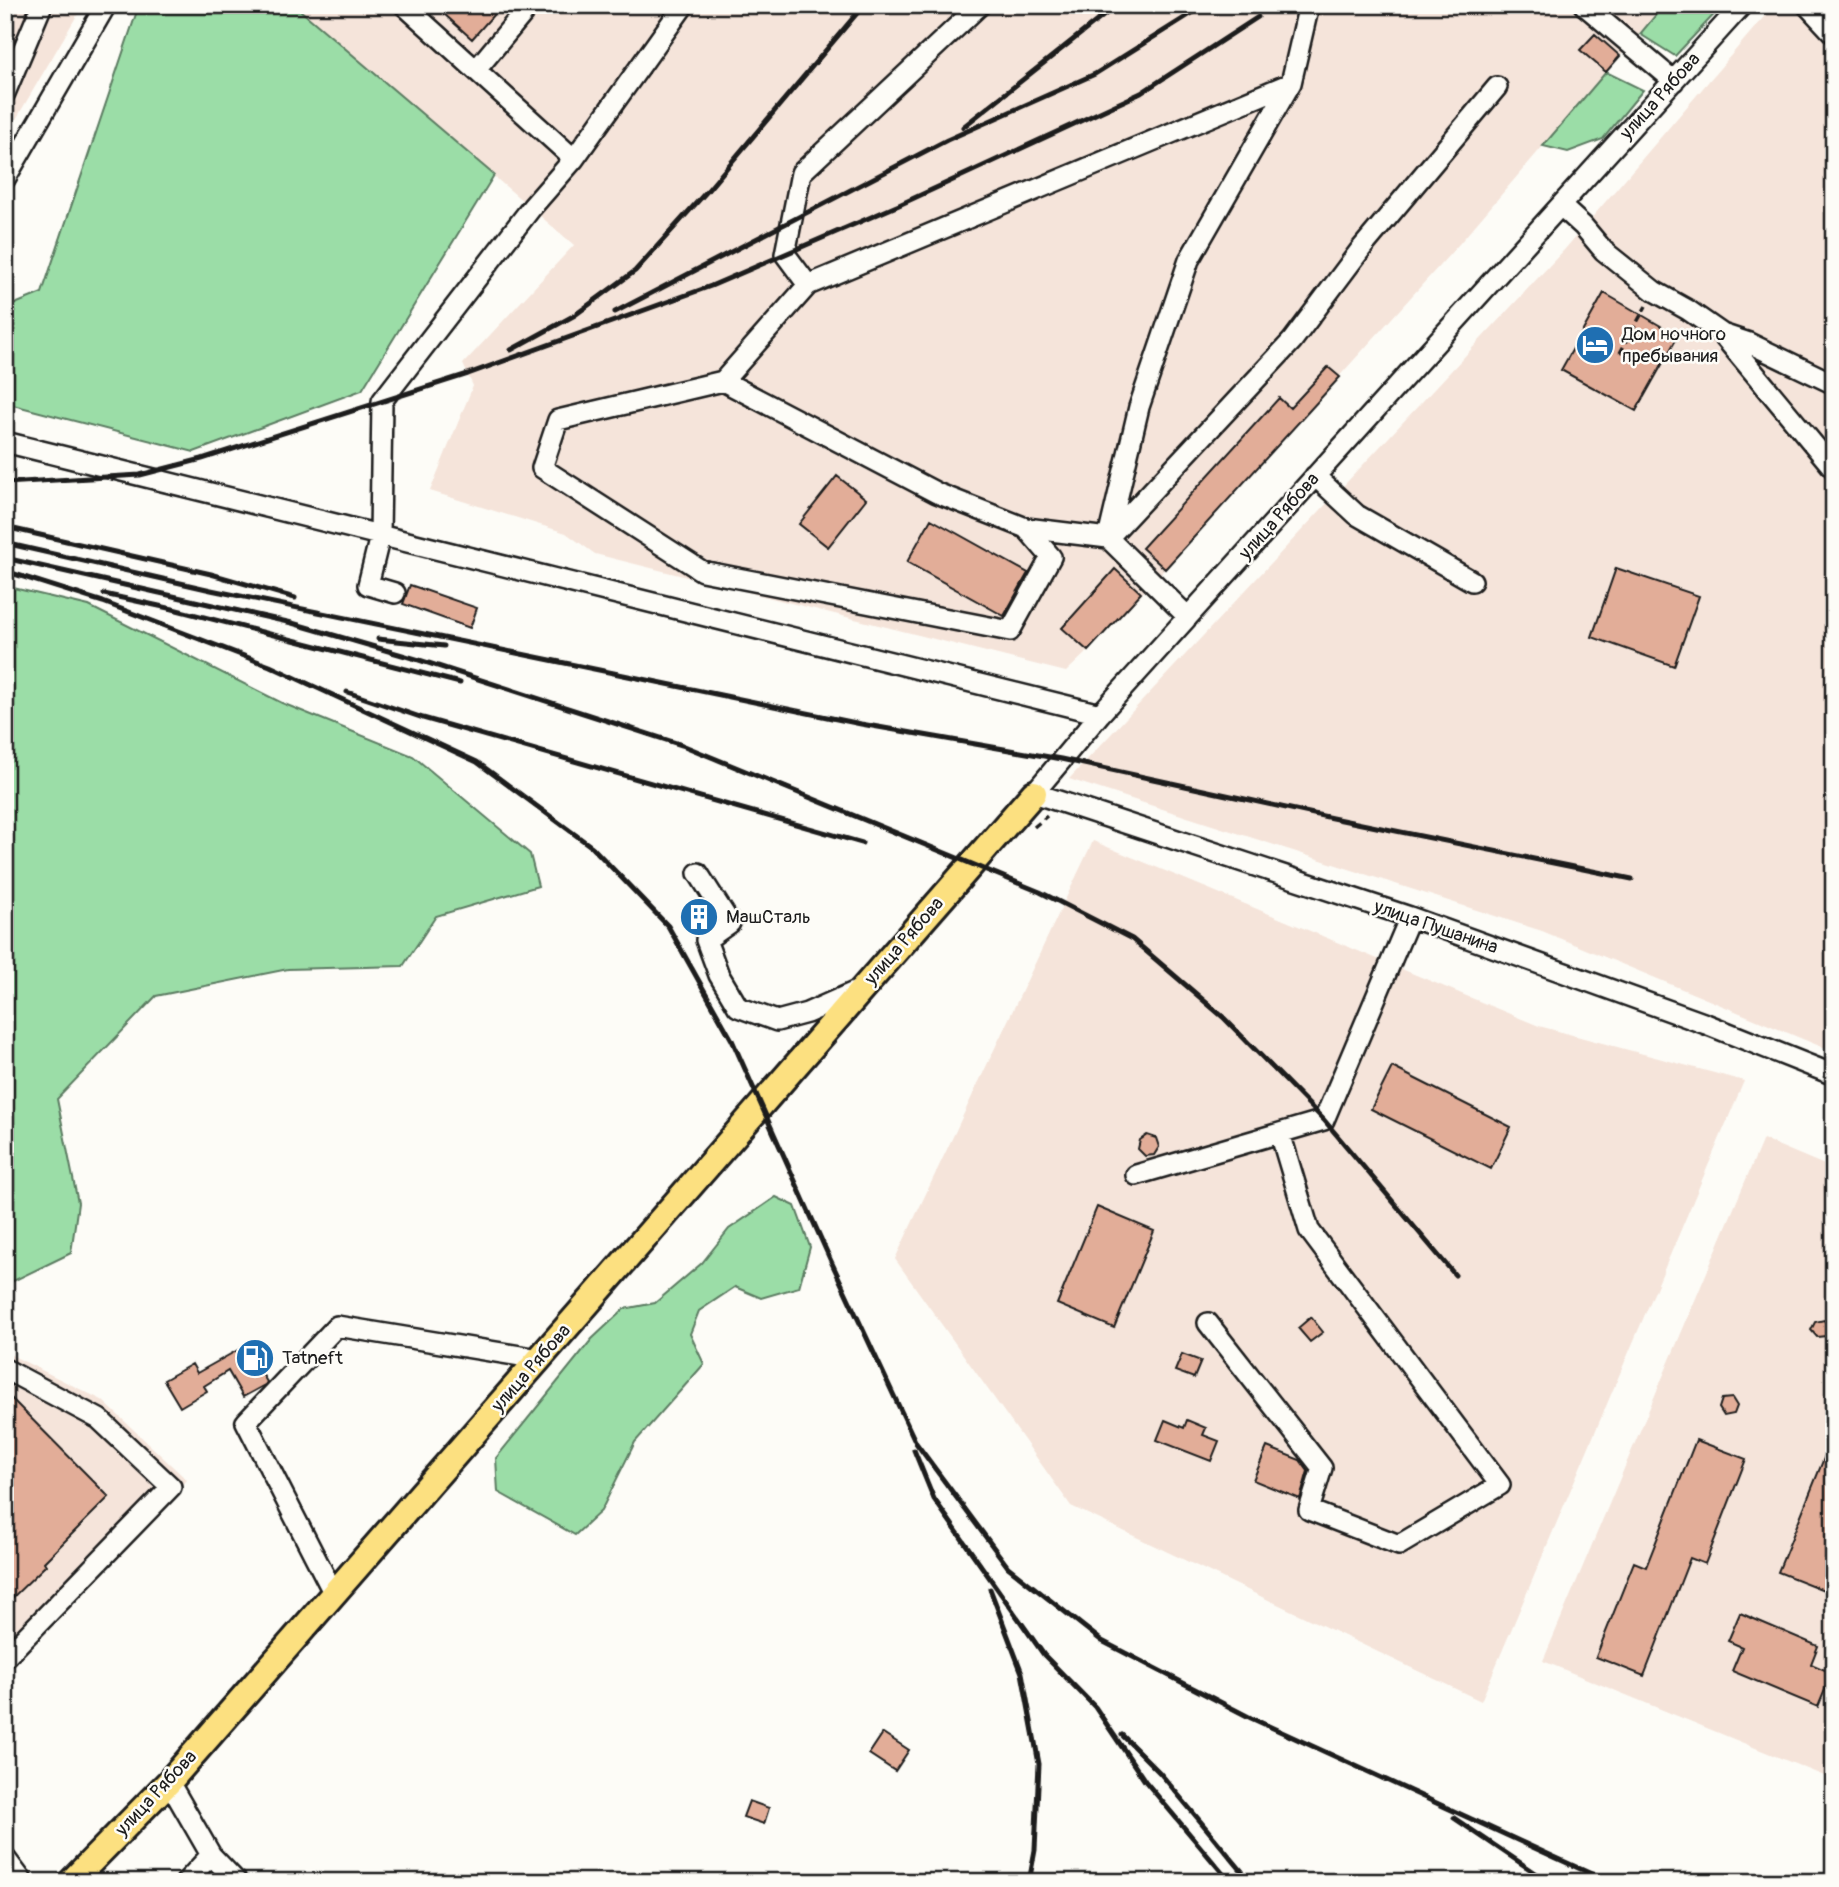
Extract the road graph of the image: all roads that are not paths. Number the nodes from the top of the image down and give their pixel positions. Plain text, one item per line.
1 (42, 5) edge
2 (106, 5) edge
3 (404, 5) edge
4 (530, 5) edge
5 (684, 5) edge
6 (980, 5) edge
7 (1309, 5) edge
8 (1584, 5) edge
9 (1742, 5) edge
10 (1807, 5) edge
11 (1834, 34) edge
12 (476, 70) junction
13 (1674, 81) junction
14 (1291, 83) junction
15 (1497, 87) dead end
16 (5, 93) edge
17 (574, 159) junction
18 (5, 180) edge
19 (1561, 206) junction
20 (808, 285) junction
21 (1721, 333) junction
22 (723, 381) junction
23 (1834, 384) edge
24 (5, 442) edge
25 (1834, 469) edge
26 (1315, 476) junction
27 (1026, 528) junction
28 (380, 536) junction
29 (1108, 538) junction
30 (1472, 581) dead end
31 (395, 593) dead end
32 (1188, 617) junction
33 (1100, 714) junction
34 (1034, 793) junction
35 (698, 873) dead end
36 (1410, 917) junction
37 (863, 988) junction
38 (1834, 1075) edge
39 (1280, 1133) junction
40 (1136, 1175) dead end
41 (1208, 1324) dead end
42 (539, 1359) junction
43 (5, 1369) edge
44 (333, 1592) junction
45 (5, 1658) edge
46 (169, 1782) junction
47 (211, 1855) junction
48 (5, 1857) edge
49 (75, 1880) edge
50 (23, 1882) edge
51 (186, 1882) edge
52 (237, 1882) edge

1 - 16 street
2 - 18 street
3 - 12 street
4 - 12 street
5 - 17 street
6 - 20 street
7 - 14 street
8 - 13 street
9 - 13 street, улица Рябова
10 - 11 street
12 - 17 street
13 - 19 street, улица Рябова
14 - 20 street
14 - 29 street
15 - 29 street
17 - 28 street
19 - 21 street
19 - 26 street, улица Рябова
20 - 22 street
21 - 23 street
21 - 25 street
22 - 27 street
22 - 27 street
24 - 28 street
26 - 30 street
26 - 32 street, улица Рябова
27 - 29 street
28 - 31 street
28 - 33 street
29 - 32 street
32 - 33 street, улица Рябова
33 - 34 street, улица Рябова
34 - 36 street, улица Пушанина
34 - 37 main road, улица Рябова
35 - 37 street
36 - 38 street, улица Пушанина
36 - 39 street
37 - 42 main road, улица Рябова
39 - 40 street
39 - 41 street
42 - 44 main road, улица Рябова
42 - 44 street
43 - 45 street
44 - 46 main road, улица Рябова
46 - 47 street
46 - 49 main road, улица Рябова
47 - 51 street
47 - 52 street
48 - 50 street

